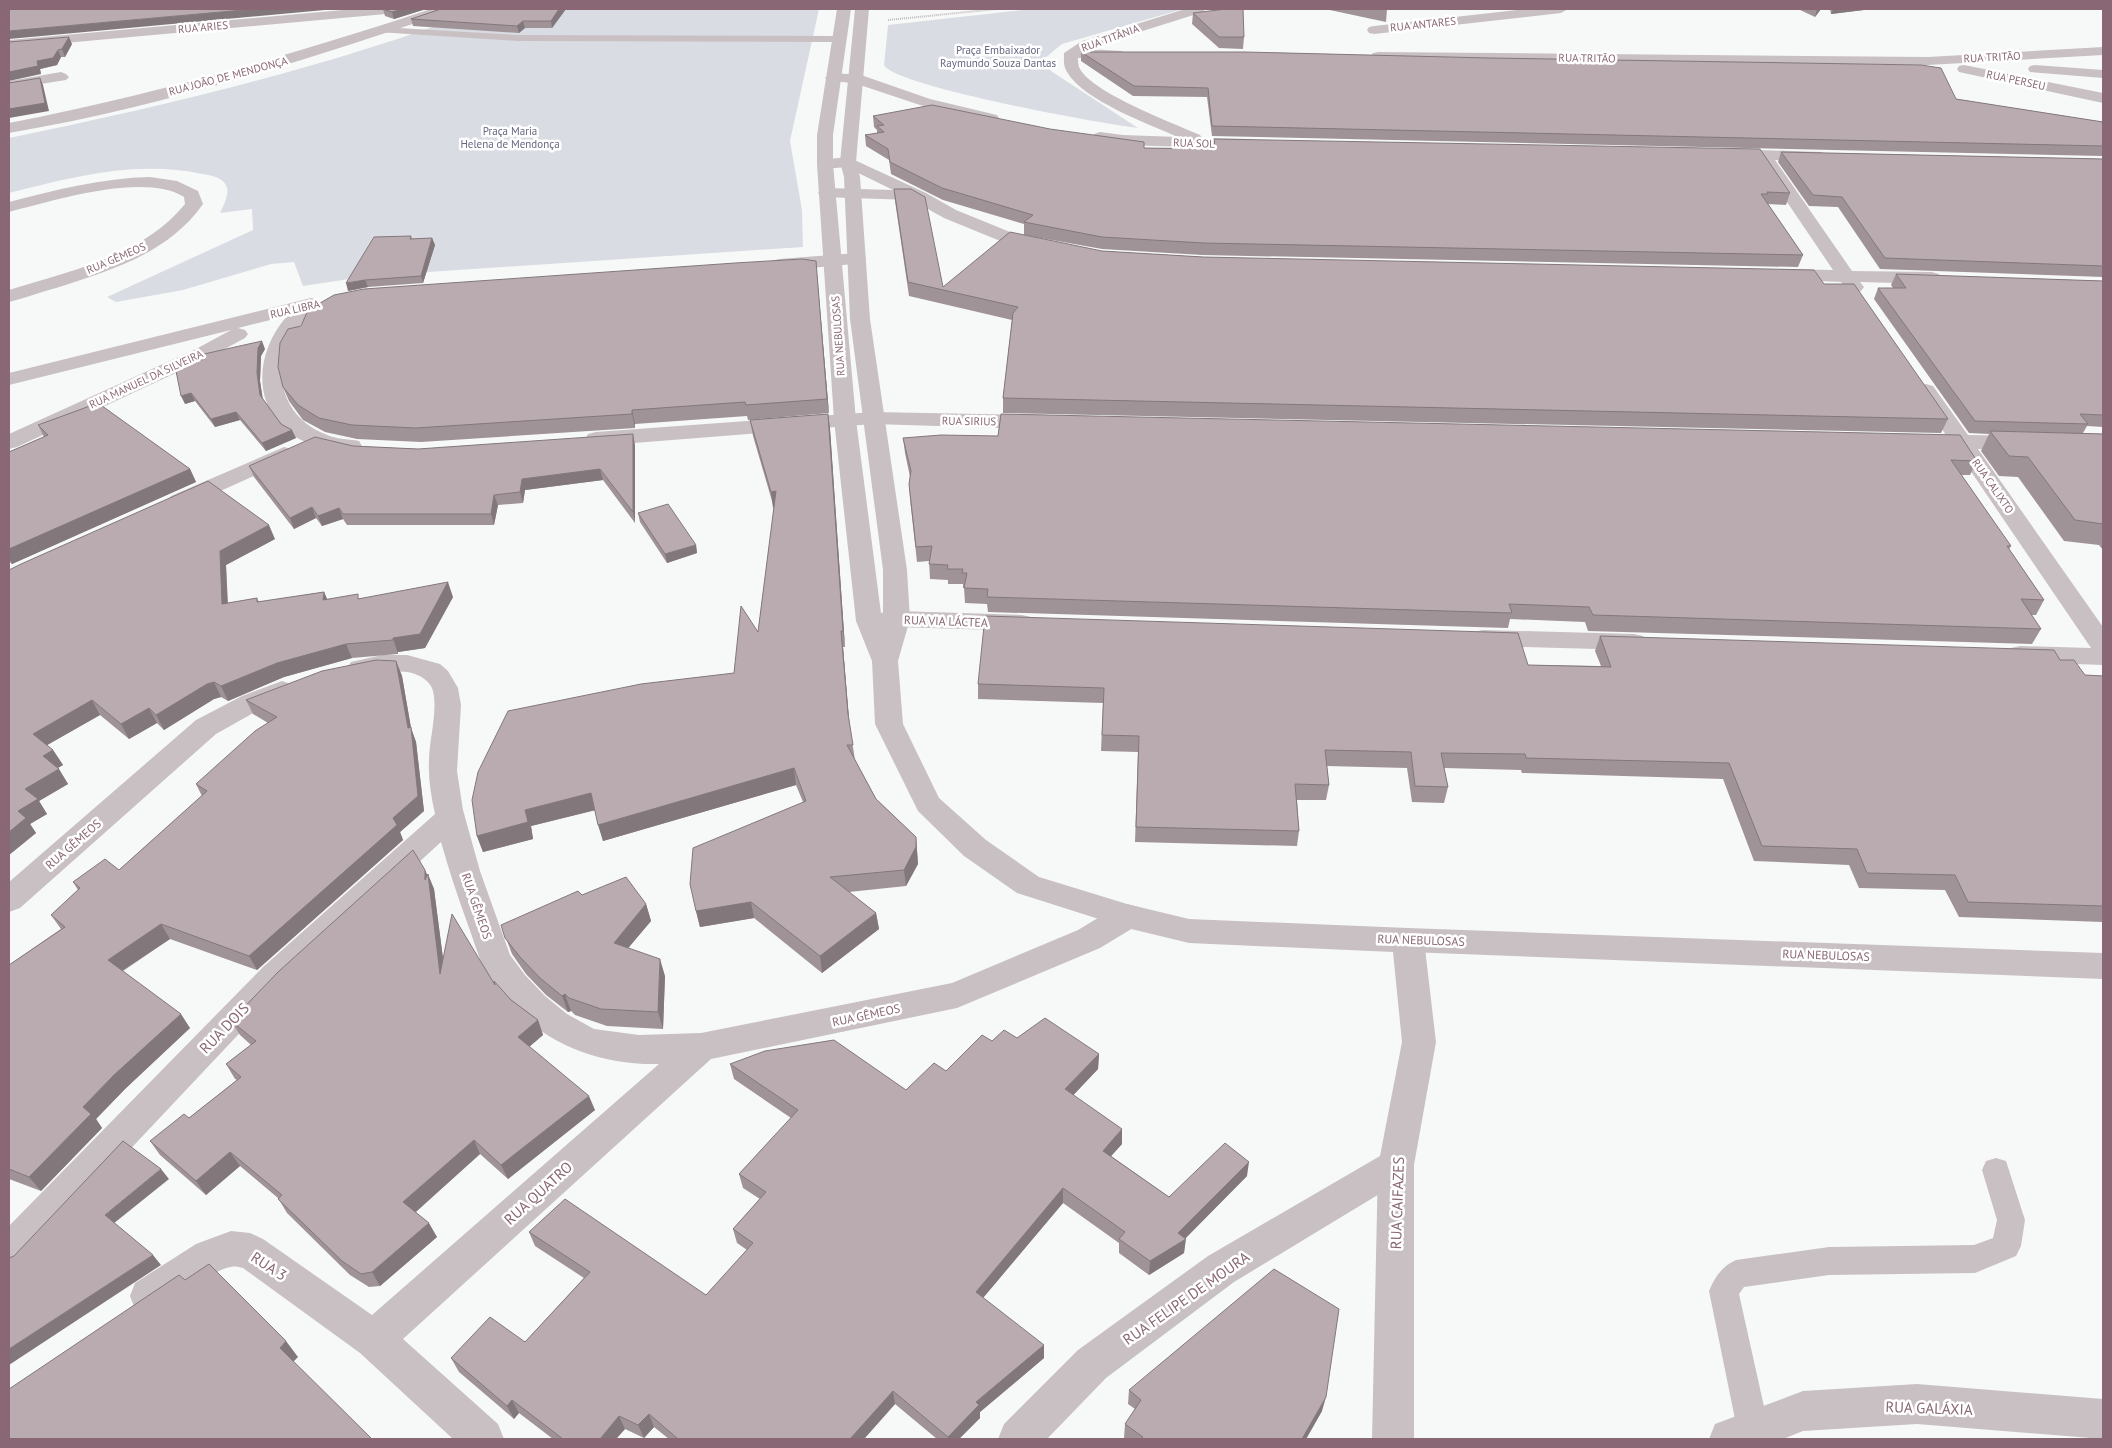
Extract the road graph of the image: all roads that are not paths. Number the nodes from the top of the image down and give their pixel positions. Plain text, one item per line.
1 (397, 9) edge
2 (444, 9) edge
3 (844, 9) edge
4 (1198, 9) edge
5 (1561, 9) edge
6 (861, 16) edge
7 (381, 30) junction
8 (1374, 30) dead end
9 (838, 39) junction
10 (9, 44) edge
11 (2101, 51) edge
12 (1071, 53) junction
13 (1131, 54) edge
14 (1360, 56) edge
15 (1928, 61) junction
16 (61, 77) dead end
17 (2102, 77) edge
18 (833, 78) junction
19 (856, 78) junction
20 (9, 85) edge
21 (2103, 98) edge
22 (1003, 120) edge
23 (9, 128) edge
24 (1086, 135) edge
25 (1206, 143) junction
26 (1266, 145) edge
27 (1713, 154) edge
28 (1762, 155) junction
29 (1832, 156) edge
30 (848, 162) junction
31 (825, 164) junction
32 (827, 193) junction
33 (853, 193) junction
34 (920, 196) junction
35 (9, 207) edge
36 (1054, 248) edge
37 (857, 259) junction
38 (834, 261) junction
39 (764, 266) edge
40 (1758, 274) edge
41 (1847, 276) junction
42 (1946, 279) edge
43 (9, 296) edge
44 (1863, 300) edge
45 (282, 311) junction
46 (1913, 371) edge
47 (9, 380) edge
48 (873, 418) junction
49 (844, 420) junction
50 (1053, 422) edge
51 (317, 439) junction
52 (572, 441) edge
53 (1902, 441) edge
54 (9, 442) edge
55 (1962, 442) junction
56 (2047, 444) edge
57 (376, 449) edge
58 (163, 508) edge
59 (897, 619) junction
60 (869, 621) junction
61 (1046, 624) edge
62 (1455, 637) edge
63 (1655, 643) edge
64 (2103, 646) edge
65 (1994, 654) edge
66 (2103, 657) edge
67 (885, 660) junction
68 (451, 816) junction
69 (9, 900) edge
70 (1127, 916) junction
71 (1408, 940) junction
72 (2103, 966) edge
73 (701, 1047) junction
74 (1396, 1165) junction
75 (1996, 1170) dead end
76 (9, 1252) edge
77 (121, 1315) edge
78 (374, 1339) junction
79 (2103, 1419) edge
80 (1741, 1434) edge
81 (483, 1439) edge
82 (1019, 1439) edge
83 (1393, 1439) edge

1 - 10 street, RUA ARIES
2 - 7 street, RUA JOÃO DE MENDONÇA
3 - 9 street, RUA NEBULOSAS
4 - 12 street, RUA TITÂNIA
5 - 8 street, RUA ANTARES
6 - 19 street, RUA NEBULOSAS
7 - 9 lane
7 - 23 street, RUA JOÃO DE MENDONÇA
9 - 18 street, RUA NEBULOSAS
11 - 15 street, RUA TRITÃO
11 - 17 street
12 - 13 street
12 - 25 street, RUA TITÂNIA
14 - 15 street, RUA TRITÃO
15 - 17 street
15 - 21 street, RUA PERSEU
16 - 20 street
18 - 19 street
18 - 31 street, RUA NEBULOSAS
19 - 22 street
19 - 30 street, RUA NEBULOSAS
24 - 25 street, RUA SOL
25 - 26 street, RUA SOL
27 - 28 street
28 - 29 street
28 - 41 street
30 - 31 street
30 - 33 street, RUA NEBULOSAS
30 - 34 street
31 - 32 street, RUA NEBULOSAS
32 - 33 street
32 - 38 street, RUA NEBULOSAS
33 - 34 street
33 - 37 street, RUA NEBULOSAS
34 - 36 street
35 - 43 street, RUA GÊMEOS
37 - 38 street
37 - 48 street, RUA NEBULOSAS
38 - 39 street
38 - 49 street, RUA NEBULOSAS
40 - 41 street
41 - 42 street
41 - 44 street
45 - 47 street, RUA LIBRA
45 - 51 street, RUA LIBRA
45 - 54 street, RUA MANUEL DA SILVEIRA
46 - 55 street, RUA CALIXTO
48 - 49 street, RUA SIRIUS
48 - 50 street, RUA SIRIUS
48 - 59 street, RUA NEBULOSAS
49 - 52 street, RUA SIRIUS
49 - 60 street, RUA NEBULOSAS
51 - 57 street
51 - 58 street
53 - 55 street
55 - 56 street
55 - 64 street, RUA CALIXTO
59 - 60 street, RUA VIA LÁCTEA
59 - 61 street, RUA VIA LÁCTEA
59 - 67 street, RUA NEBULOSAS
60 - 67 street, RUA NEBULOSAS
62 - 63 street
65 - 66 street
67 - 70 street, RUA NEBULOSAS
68 - 69 street, RUA GÊMEOS
68 - 73 street, RUA GÊMEOS
68 - 76 street, RUA DOIS
70 - 71 street, RUA NEBULOSAS
70 - 73 street, RUA GÊMEOS
71 - 72 street, RUA NEBULOSAS
71 - 74 street, RUA CAIFAZES
73 - 78 street, RUA QUATRO
74 - 82 street, RUA FELIPE DE MOURA
74 - 83 street, RUA CAIFAZES
75 - 80 lane
77 - 78 street, RUA 3
78 - 81 street, RUA 3
79 - 80 street, RUA GALÁXIA

